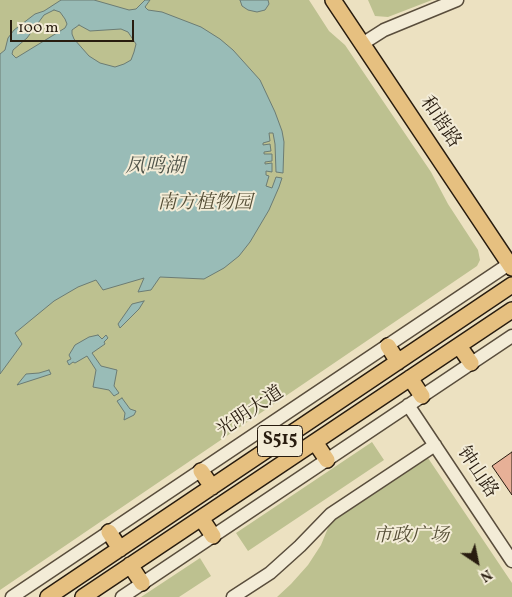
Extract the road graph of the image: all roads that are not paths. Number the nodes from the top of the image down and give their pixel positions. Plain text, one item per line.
1 (333, 0) edge
2 (345, 0) edge
3 (457, 0) edge
4 (366, 41) junction
5 (511, 261) edge
6 (512, 285) edge
7 (512, 310) edge
8 (512, 336) edge
9 (388, 346) junction
10 (459, 346) junction
11 (398, 362) junction
12 (471, 363) junction
13 (410, 378) junction
14 (422, 396) junction
15 (408, 405) junction
16 (314, 442) junction
17 (435, 445) junction
18 (327, 460) junction
19 (201, 470) junction
20 (212, 487) junction
21 (201, 518) junction
22 (109, 532) junction
23 (213, 536) junction
24 (120, 548) junction
25 (512, 561) edge
26 (130, 565) junction
27 (142, 583) junction
28 (12, 597) edge
29 (48, 597) edge
30 (83, 597) edge
31 (122, 597) edge
32 (233, 597) edge

1 - 4 main road, 和谐路
2 - 4 main road, 和谐路
3 - 4 street
4 - 5 main road, 和谐路
5 - 9 street, 光明大道 / S515
6 - 11 main road, 光明大道 / S515
7 - 10 main road, S515
8 - 12 street, S515
9 - 11 main road
9 - 19 street, 光明大道 / S515
10 - 12 main road
10 - 13 main road, S515
11 - 20 main road, 光明大道 / S515
12 - 14 street, S515
13 - 14 main road
13 - 16 main road, S515
14 - 15 street, S515
15 - 17 street, 钟山路
15 - 18 street, S515
16 - 18 main road
16 - 21 main road, S515
17 - 25 street, 钟山路
17 - 32 street
18 - 23 street, S515
19 - 20 main road
19 - 22 street, 光明大道 / S515
20 - 24 main road, 光明大道 / S515
21 - 23 main road
21 - 26 main road, S515
22 - 24 main road
22 - 28 street, 光明大道 / S515
23 - 27 street, S515
24 - 29 main road, 光明大道 / S515
26 - 27 main road
26 - 30 main road, S515
27 - 31 street, S515

